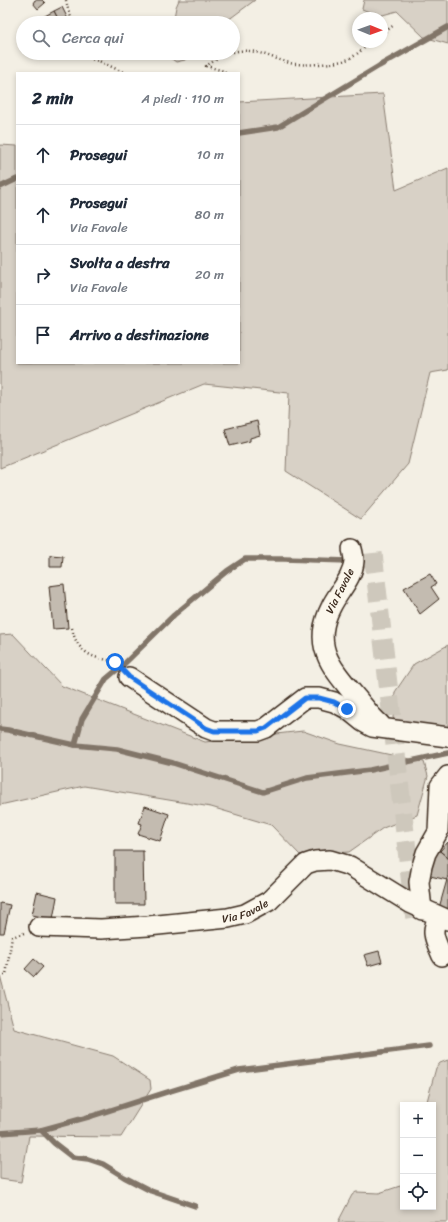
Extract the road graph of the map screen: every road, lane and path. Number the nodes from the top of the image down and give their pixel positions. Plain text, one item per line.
1 (66, 0) edge
2 (70, 16) edge
3 (394, 25) dead end
4 (388, 30) edge
5 (363, 48) edge
6 (240, 50) edge
7 (95, 60) edge
8 (216, 60) edge
9 (122, 72) edge
10 (224, 72) edge
11 (352, 549) dead end
12 (72, 628) dead end
13 (129, 677) joint
14 (387, 729) junction
15 (448, 737) edge
16 (448, 776) edge
17 (436, 915) edge
18 (39, 927) joint
19 (442, 956) dead end
20 (0, 975) edge

1 - 2 path
3 - 4 path
5 - 6 path
7 - 9 path
8 - 10 path
11 - 14 street, Via Favale
12 - 13 path
13 - 14 street
14 - 15 street
16 - 17 street
17 - 18 street, Via Favale
17 - 19 street
18 - 20 path

